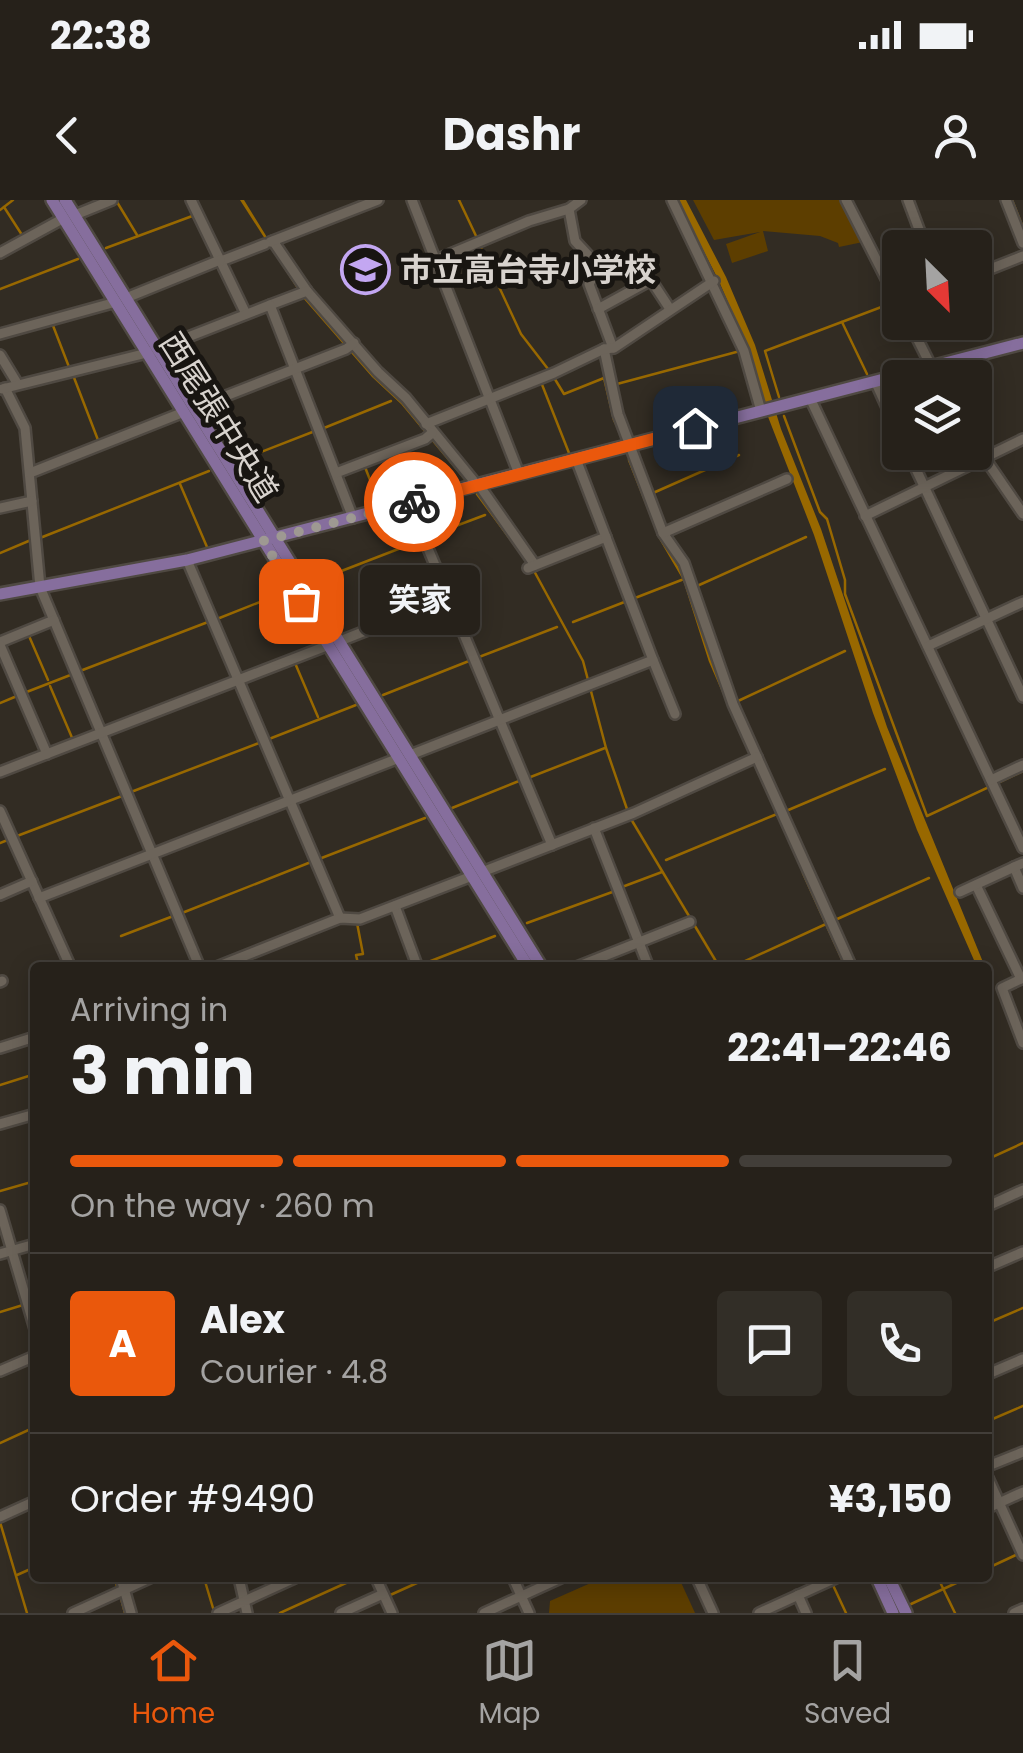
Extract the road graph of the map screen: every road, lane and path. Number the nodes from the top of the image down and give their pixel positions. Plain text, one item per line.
1 (52, 200) edge
2 (66, 200) edge
3 (112, 200) edge
4 (191, 200) edge
5 (378, 200) edge
6 (412, 200) edge
7 (580, 200) edge
8 (672, 200) edge
9 (846, 200) edge
10 (908, 200) edge
11 (1006, 200) edge
12 (568, 209) junction
13 (69, 216) junction
14 (919, 230) edge
15 (270, 242) junction
16 (1023, 243) edge
17 (0, 253) edge
18 (1023, 256) edge
19 (220, 260) junction
20 (436, 260) junction
21 (992, 268) edge
22 (882, 270) edge
23 (714, 282) junction
24 (304, 292) junction
25 (121, 300) junction
26 (270, 306) junction
27 (598, 308) junction
28 (670, 309) junction
29 (246, 314) junction
30 (0, 334) edge
31 (1023, 343) edge
32 (351, 345) junction
33 (608, 348) junction
34 (152, 350) junction
35 (0, 356) edge
36 (971, 360) edge
37 (296, 369) junction
38 (882, 380) edge
39 (875, 381) junction
40 (16, 383) junction
41 (3, 389) edge
42 (882, 396) edge
43 (810, 398) junction
44 (490, 399) junction
45 (190, 410) junction
46 (766, 410) junction
47 (429, 432) junction
48 (1023, 440) edge
49 (630, 446) junction
50 (992, 456) edge
51 (576, 459) junction
52 (992, 469) edge
53 (916, 470) edge
54 (962, 470) edge
55 (30, 472) junction
56 (336, 473) junction
57 (519, 474) junction
58 (787, 479) dead end
59 (478, 485) junction
60 (924, 488) junction
61 (32, 501) junction
62 (409, 503) junction
63 (0, 508) edge
64 (1023, 514) edge
65 (865, 516) junction
66 (353, 518) junction
67 (663, 533) junction
68 (606, 537) junction
69 (270, 539) junction
70 (187, 560) junction
71 (40, 588) junction
72 (0, 594) edge
73 (449, 598) junction
74 (1023, 602) edge
75 (986, 619) junction
76 (54, 620) junction
77 (0, 643) edge
78 (334, 643) junction
79 (928, 646) junction
80 (654, 660) junction
81 (238, 680) junction
82 (1023, 697) edge
83 (675, 714) dead end
84 (499, 720) junction
85 (102, 733) junction
86 (46, 754) junction
87 (405, 756) junction
88 (757, 757) junction
89 (1023, 765) edge
90 (0, 772) edge
91 (992, 783) junction
92 (289, 802) junction
93 (0, 810) edge
94 (594, 828) junction
95 (552, 844) junction
96 (1023, 848) edge
97 (153, 854) junction
98 (1018, 865) edge
99 (477, 874) junction
100 (32, 882) junction
101 (976, 884) junction
102 (1023, 888) edge
103 (960, 892) dead end
104 (0, 894) edge
105 (40, 898) junction
106 (395, 906) junction
107 (340, 918) junction
108 (690, 922) dead end
109 (639, 942) junction
110 (67, 962) edge
111 (198, 962) edge
112 (229, 962) edge
113 (416, 962) edge
114 (526, 962) edge
115 (538, 962) edge
116 (589, 962) edge
117 (647, 962) edge
118 (849, 962) edge
119 (1022, 979) edge
120 (30, 1039) edge
121 (1023, 1044) edge
122 (0, 1048) edge
123 (30, 1115) edge
124 (0, 1124) edge
125 (1023, 1190) edge
126 (992, 1204) edge
127 (0, 1210) edge
128 (30, 1245) edge
129 (12, 1250) junction
130 (1023, 1252) edge
131 (0, 1254) edge
132 (992, 1262) edge
133 (30, 1312) edge
134 (30, 1358) edge
135 (1023, 1359) edge
136 (0, 1371) edge
137 (992, 1372) edge
138 (1023, 1452) edge
139 (992, 1464) edge
140 (992, 1487) edge
141 (1023, 1492) edge
142 (999, 1502) junction
143 (30, 1503) edge
144 (992, 1506) edge
145 (0, 1517) edge
146 (1023, 1554) edge
147 (122, 1582) edge
148 (141, 1582) edge
149 (240, 1582) edge
150 (286, 1582) edge
151 (378, 1582) edge
152 (515, 1582) edge
153 (552, 1582) edge
154 (699, 1582) edge
155 (827, 1582) edge
156 (879, 1582) edge
157 (891, 1582) edge
158 (124, 1590) junction
159 (383, 1594) junction
160 (798, 1595) junction
161 (522, 1596) junction
162 (244, 1601) junction
163 (1023, 1609) edge
164 (73, 1613) edge
165 (131, 1613) edge
166 (218, 1613) edge
167 (247, 1613) edge
168 (341, 1613) edge
169 (392, 1613) edge
170 (484, 1613) edge
171 (530, 1613) edge
172 (714, 1613) edge
173 (759, 1613) edge
174 (806, 1613) edge
175 (893, 1613) edge
176 (906, 1613) edge
177 (1014, 1613) edge

1 - 13 main road, 西尾張中央道
2 - 13 main road, 西尾張中央道
3 - 13 street
4 - 19 street
5 - 15 street
6 - 20 street
7 - 12 street
8 - 23 street
9 - 22 street
10 - 14 street
11 - 16 street
12 - 20 street
12 - 27 street
13 - 17 street
13 - 25 main road, 西尾張中央道
15 - 19 street
15 - 24 street
18 - 21 street
19 - 25 street
19 - 29 street
20 - 44 street
23 - 28 street
23 - 46 street
24 - 26 street
24 - 32 street
25 - 30 street
25 - 34 main road, 西尾張中央道
26 - 29 street
26 - 37 street
27 - 28 street
27 - 33 street
28 - 33 street
29 - 34 street
31 - 36 main road
32 - 37 street
32 - 47 street
33 - 44 street
33 - 49 street
34 - 40 street
34 - 45 main road, 西尾張中央道
35 - 40 street
37 - 45 street
37 - 56 street
38 - 39 main road
39 - 42 street
39 - 43 main road
40 - 41 street
41 - 55 street
43 - 46 main road
43 - 65 street
44 - 47 street
44 - 57 street
45 - 55 street
45 - 69 main road, 西尾張中央道
46 - 49 main road
47 - 56 street
47 - 59 street
48 - 50 street
49 - 51 main road
49 - 67 street
51 - 57 main road
51 - 68 street
52 - 64 street
53 - 60 street
54 - 60 street
55 - 61 street
56 - 66 street
57 - 59 main road
58 - 67 street
59 - 62 main road
59 - 68 street
60 - 65 street
60 - 75 street
61 - 63 street
61 - 71 street
62 - 66 main road
62 - 73 street
65 - 79 street
66 - 69 main road
67 - 88 street
68 - 80 street
69 - 70 main road
69 - 78 main road, 西尾張中央道
70 - 71 main road
70 - 81 street
71 - 72 main road
71 - 76 street
73 - 78 street
73 - 84 street
74 - 75 street
75 - 79 street
75 - 82 street
76 - 77 street
76 - 85 street
77 - 86 street
78 - 81 street
78 - 87 main road, 西尾張中央道
79 - 91 street
80 - 83 street
80 - 84 street
81 - 85 street
81 - 92 street
84 - 87 street
84 - 95 street
85 - 86 street
85 - 97 street
86 - 90 street
87 - 92 street
87 - 99 main road, 西尾張中央道
88 - 94 street
88 - 118 street
89 - 91 street
91 - 96 street
92 - 97 street
92 - 107 street
93 - 100 street
94 - 95 street
94 - 109 street
95 - 99 street
97 - 105 street
97 - 111 street
98 - 101 street
98 - 102 street
99 - 106 street
99 - 114 main road, 西尾張中央道
99 - 115 main road, 西尾張中央道
100 - 104 street
100 - 105 street
101 - 103 street
101 - 119 street
105 - 110 street
106 - 107 street
106 - 113 street
107 - 112 street
108 - 109 street
109 - 116 street
109 - 117 street
119 - 121 street
120 - 122 street
123 - 124 street
125 - 126 street
127 - 129 street
128 - 129 street
129 - 131 street
129 - 133 street
130 - 132 street
134 - 136 street
135 - 137 street
138 - 139 street
140 - 142 street
141 - 142 street
142 - 144 street
142 - 146 street
143 - 145 street
147 - 158 street
148 - 158 street
149 - 162 street
150 - 162 street
151 - 159 street
152 - 161 street
153 - 161 street
154 - 172 street
155 - 160 street
156 - 175 main road
157 - 176 main road
158 - 164 street
158 - 165 street
159 - 168 street
159 - 169 street
160 - 173 street
160 - 174 street
161 - 170 street
161 - 171 street
162 - 166 street
162 - 167 street
163 - 177 street

